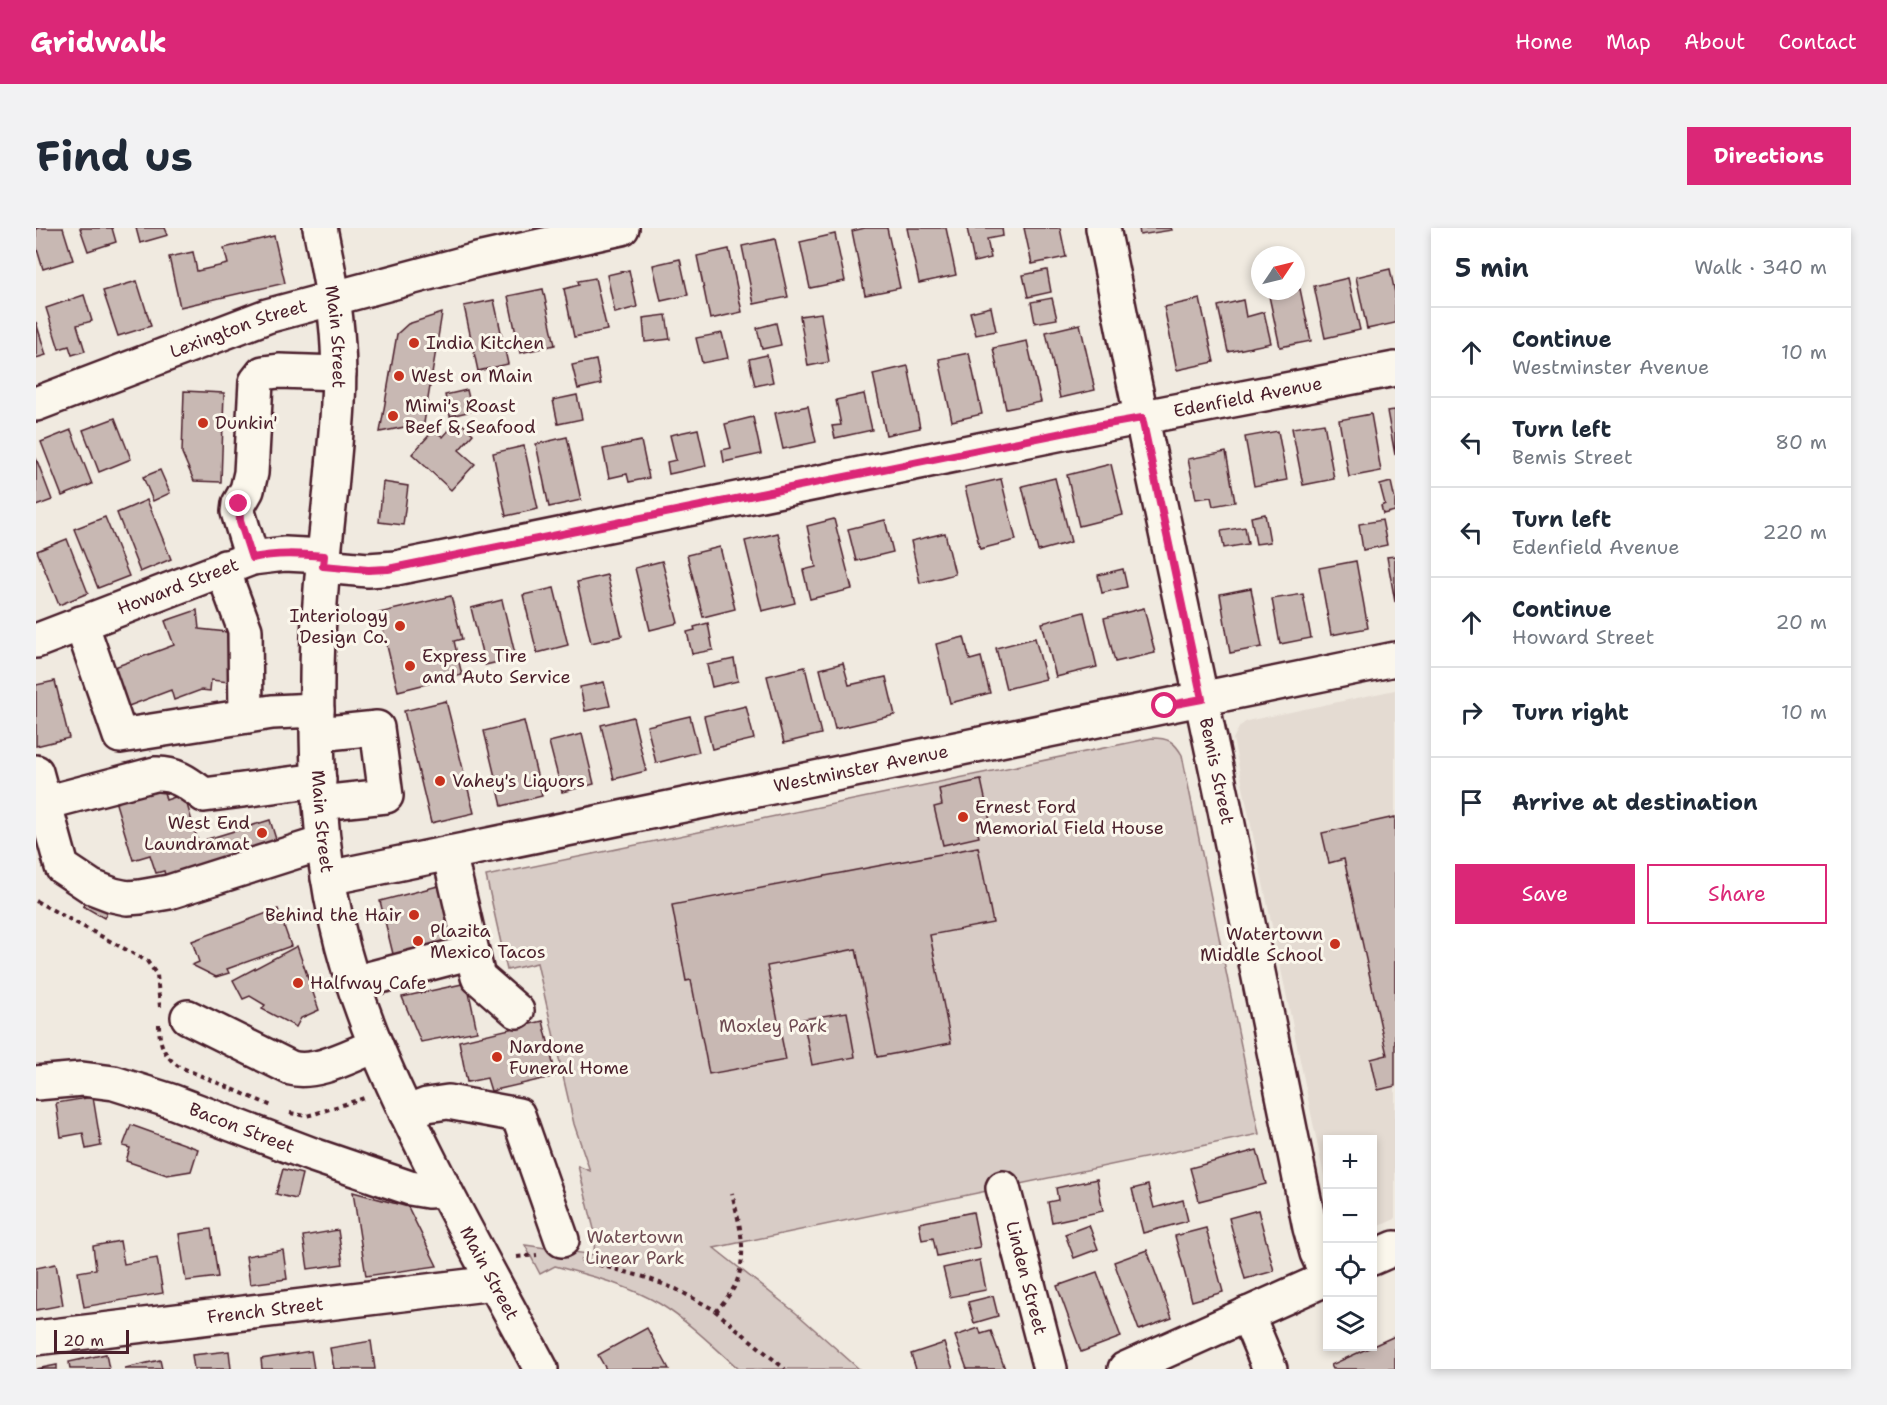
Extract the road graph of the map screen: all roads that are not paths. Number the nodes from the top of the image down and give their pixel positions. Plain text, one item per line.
1 (320, 228) edge
2 (622, 228) edge
3 (1103, 228) edge
4 (333, 298) junction
5 (1395, 369) edge
6 (339, 373) junction
7 (36, 404) edge
8 (1142, 418) junction
9 (323, 561) junction
10 (239, 563) junction
11 (81, 623) junction
12 (36, 641) edge
13 (1395, 659) edge
14 (1202, 699) junction
15 (246, 716) junction
16 (317, 722) junction
17 (36, 772) edge
18 (319, 791) junction
19 (45, 804) junction
20 (323, 843) junction
21 (449, 853) junction
22 (328, 878) junction
23 (472, 952) junction
24 (353, 983) junction
25 (516, 1011) dead end
26 (188, 1017) dead end
27 (375, 1046) junction
28 (36, 1083) edge
29 (406, 1113) junction
30 (1003, 1188) dead end
31 (445, 1190) junction
32 (1395, 1248) edge
33 (559, 1251) road end
34 (1377, 1256) edge
35 (1323, 1267) edge
36 (1323, 1280) edge
37 (494, 1283) junction
38 (1247, 1314) junction
39 (36, 1338) edge
40 (541, 1369) edge
41 (1050, 1369) edge
42 (1125, 1369) edge
43 (1270, 1369) edge

1 - 4 street, Main Street
2 - 4 street, Lexington Street
3 - 8 street, Bemis Street
4 - 6 street, Main Street
4 - 7 street, Lexington Street
5 - 8 street, Edenfield Avenue
6 - 9 street, Main Street
6 - 10 street
8 - 9 street, Edenfield Avenue
8 - 14 street, Bemis Street
9 - 10 street, Howard Street
9 - 16 street, Main Street
10 - 11 street, Howard Street
10 - 15 street
11 - 12 street, Howard Street
11 - 15 street
13 - 14 street, Westminster Avenue
14 - 21 street, Westminster Avenue
14 - 35 street, Bemis Street
15 - 16 street
16 - 18 street, Main Street
16 - 18 street
17 - 19 street
18 - 19 street
18 - 20 street, Main Street
19 - 20 street
20 - 22 street, Main Street
21 - 22 street, Westminster Avenue
21 - 23 street
22 - 24 street, Main Street
23 - 24 street
23 - 25 street
24 - 27 street, Main Street
26 - 27 street
27 - 29 street, Main Street
28 - 31 street, Bacon Street
29 - 31 street, Main Street
29 - 33 street
30 - 41 street, Linden Street
31 - 37 street, Main Street
32 - 34 street
36 - 38 street
37 - 39 street, French Street
37 - 40 street, Main Street
38 - 42 street
38 - 43 street

